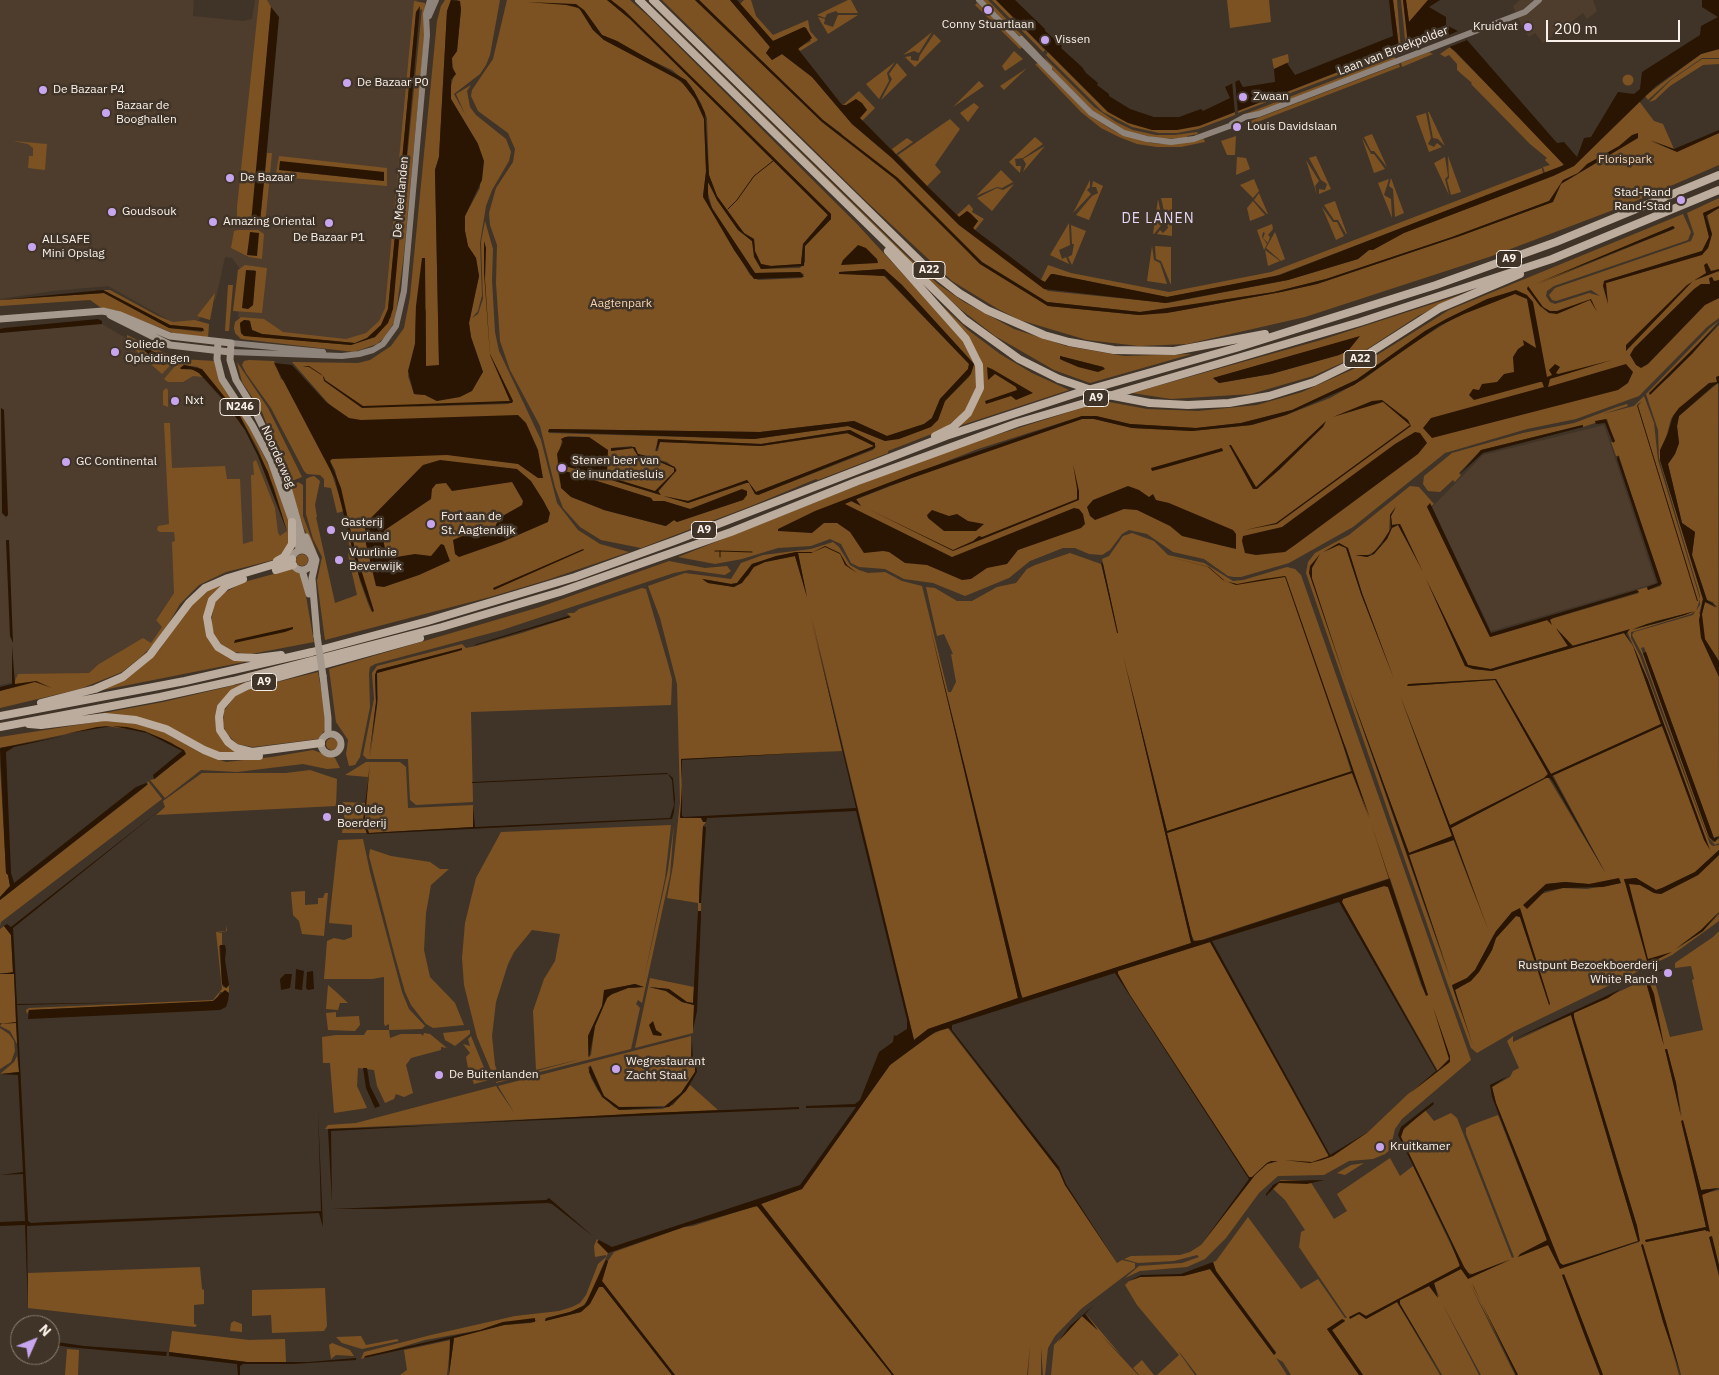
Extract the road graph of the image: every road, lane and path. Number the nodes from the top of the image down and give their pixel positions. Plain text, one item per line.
1 (430, 0) edge
2 (436, 0) edge
3 (639, 0) edge
4 (652, 0) edge
5 (979, 0) edge
6 (1539, 0) edge
7 (427, 22) junction
8 (1719, 175) edge
9 (1719, 190) edge
10 (872, 229) junction
11 (1552, 259) junction
12 (103, 311) junction
13 (0, 319) edge
14 (1294, 329) junction
15 (218, 342) junction
16 (231, 343) junction
17 (217, 351) junction
18 (230, 352) junction
19 (359, 354) junction
20 (900, 454) junction
21 (295, 520) junction
22 (302, 550) junction
23 (292, 562) junction
24 (262, 569) junction
25 (305, 569) junction
26 (312, 590) junction
27 (312, 602) junction
28 (442, 627) junction
29 (312, 652) junction
30 (1, 716) edge
31 (17, 724) junction
32 (0, 728) edge
33 (331, 734) junction
34 (321, 745) junction

1 - 7 main road, De Meerlanden
2 - 7 main road, De Meerlanden
3 - 10 highway, A22
4 - 14 highway, A22
5 - 6 main road, Laan van Broekpolder
7 - 19 main road, De Meerlanden
8 - 14 highway, A9
9 - 11 highway, A9
10 - 11 highway, A22, bridge
10 - 20 highway, A22
11 - 28 highway, A9
12 - 13 main road
12 - 15 main road
12 - 17 main road
14 - 20 highway, A9
15 - 16 main road
15 - 17 main road, Noorderweg / N246
16 - 18 main road, Noorderweg / N246
16 - 19 main road, De Meerlanden
17 - 18 main road
17 - 21 main road, Noorderweg / N246
18 - 19 main road, De Meerlanden
18 - 21 main road, Noorderweg / N246
20 - 29 highway, A9
21 - 22 main road, Noorderweg / N246
21 - 24 highway
21 - 26 main road, Noorderweg / N246
22 - 23 main road
22 - 25 main road, N246
23 - 24 highway, A9
23 - 25 main road
23 - 29 highway, A9
24 - 30 highway, A9
25 - 26 main road, Noorderweg / N246
25 - 27 main road, Noorderweg / N246
26 - 27 main road, Noorderweg / N246
27 - 33 main road, Noorderweg / N246, bridge
28 - 31 highway, A9
28 - 34 highway, A9
29 - 30 highway, A9
31 - 32 highway, A9
31 - 34 highway, A9
33 - 34 main road
33 - 34 main road, Noorderweg

